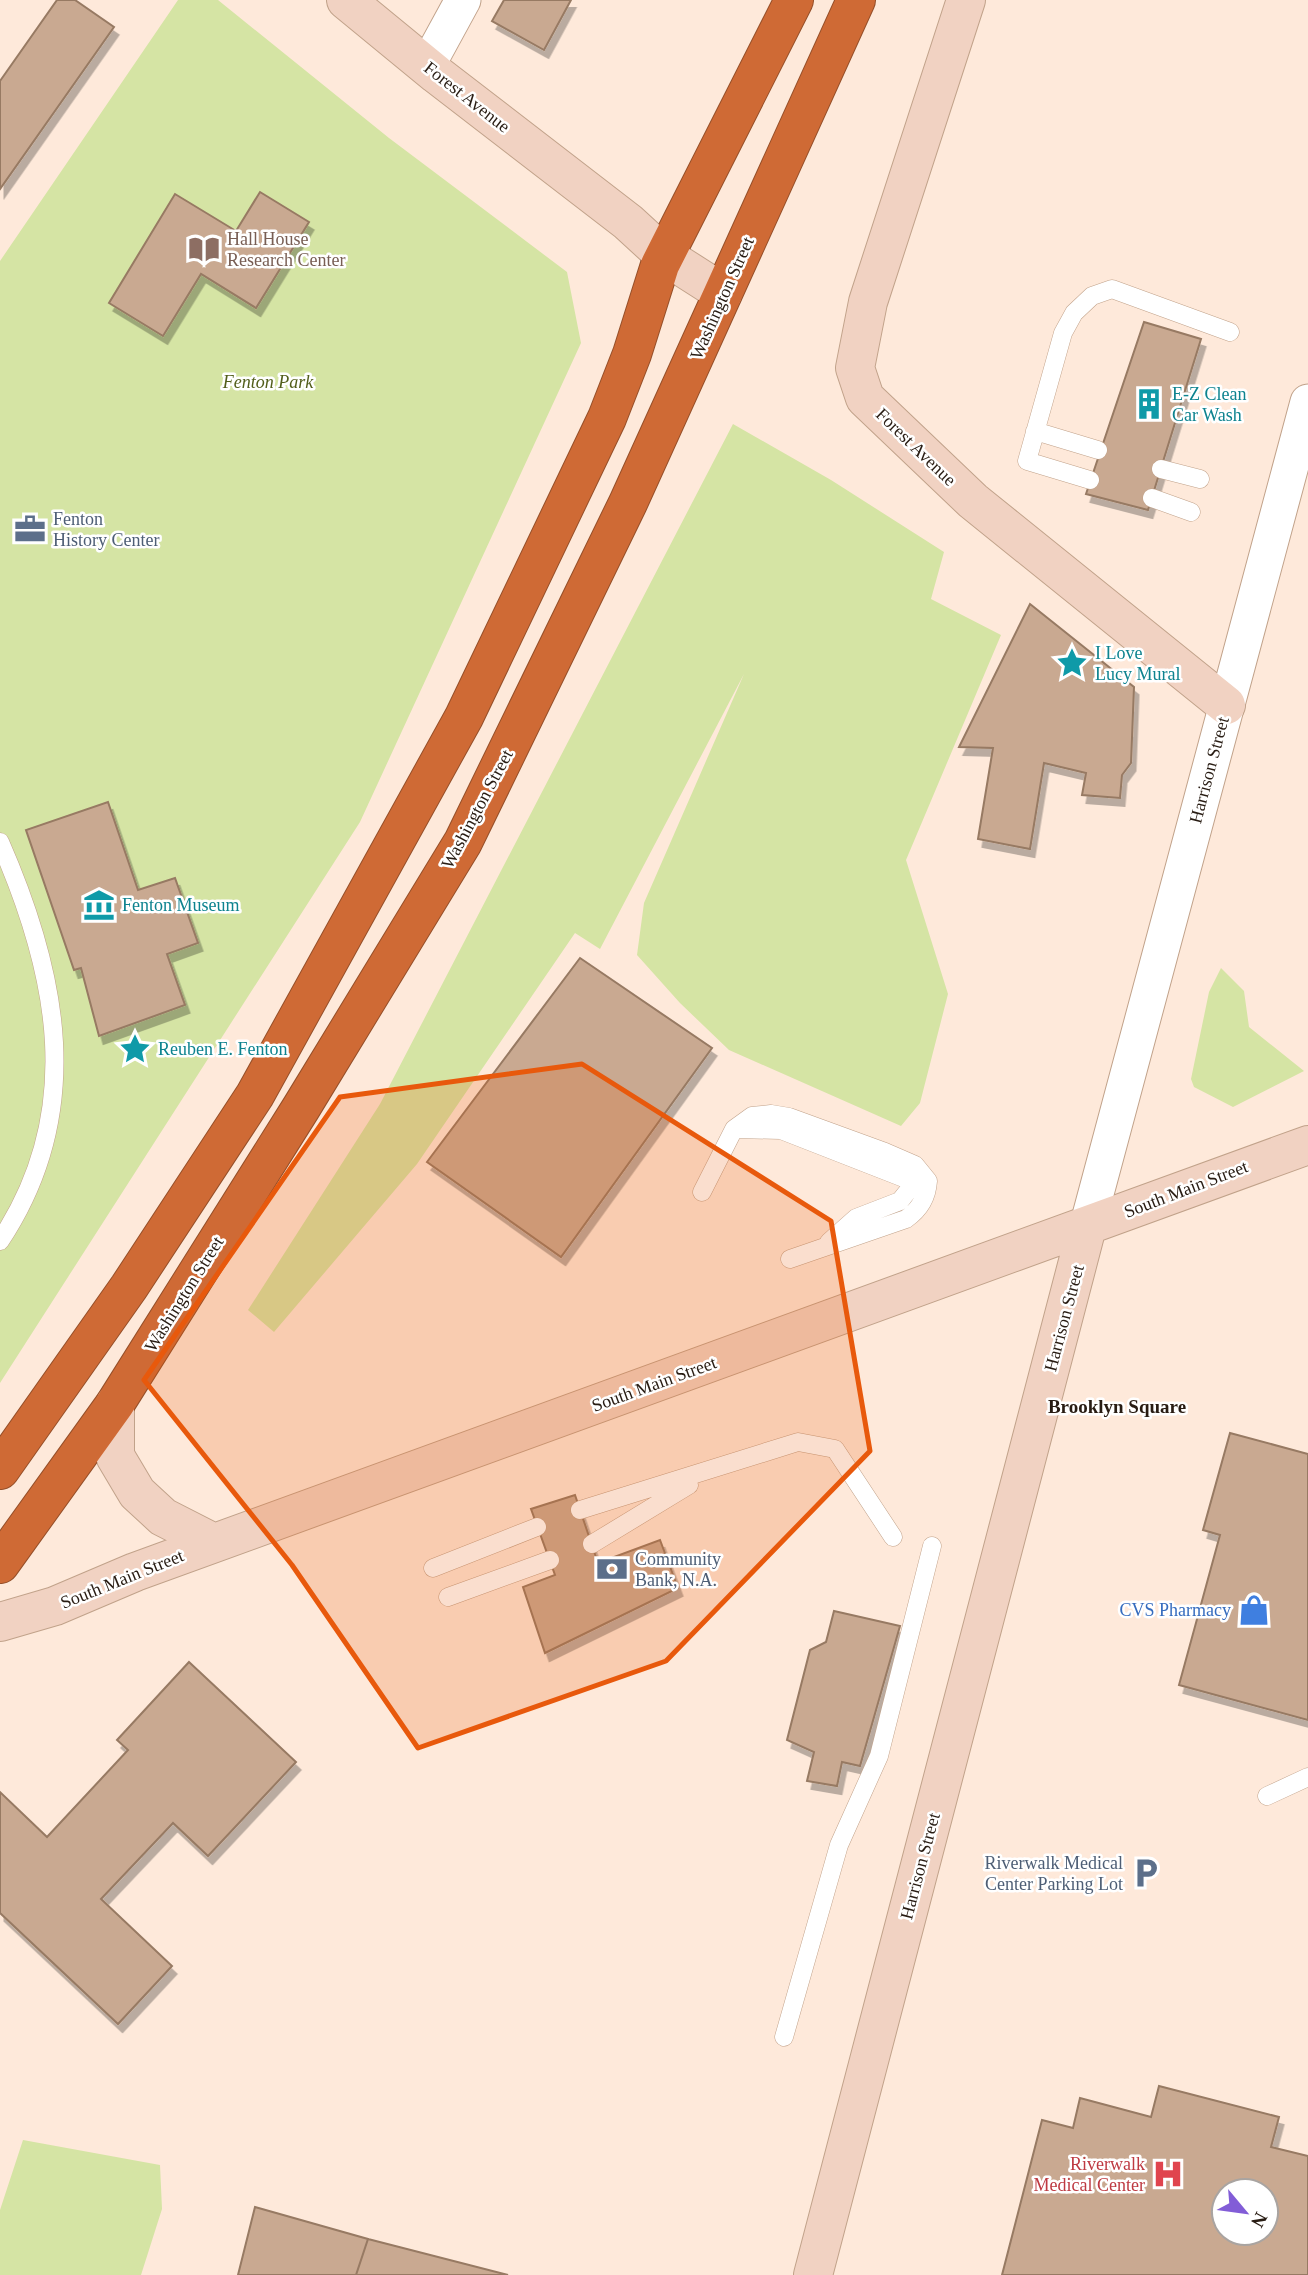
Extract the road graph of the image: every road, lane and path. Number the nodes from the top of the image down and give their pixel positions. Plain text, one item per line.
1 (346, 0) edge
2 (463, 0) edge
3 (794, 0) edge
4 (856, 0) edge
5 (966, 0) edge
6 (427, 66) junction
7 (665, 256) junction
8 (723, 293) junction
9 (1230, 332) dead end
10 (1308, 402) edge
11 (1035, 431) junction
12 (1098, 450) dead end
13 (1161, 469) dead end
14 (1200, 479) dead end
15 (1090, 480) dead end
16 (1152, 498) dead end
17 (1191, 512) dead end
18 (1226, 705) junction
19 (0, 842) edge
20 (1308, 1145) edge
21 (702, 1192) dead end
22 (1087, 1227) junction
23 (0, 1241) edge
24 (790, 1259) dead end
25 (115, 1404) junction
26 (0, 1470) edge
27 (710, 1472) junction
28 (580, 1510) dead end
29 (537, 1527) dead end
30 (893, 1537) dead end
31 (214, 1543) junction
32 (592, 1544) dead end
33 (932, 1546) dead end
34 (550, 1560) dead end
35 (0, 1564) edge
36 (433, 1568) dead end
37 (448, 1597) dead end
38 (0, 1622) edge
39 (1308, 1777) edge
40 (1267, 1796) dead end
41 (785, 2037) dead end
42 (813, 2275) edge

1 - 6 street, Forest Avenue
2 - 6 street
3 - 7 highway
4 - 8 highway, Washington Street
5 - 18 street, Forest Avenue
6 - 7 street, Forest Avenue
7 - 8 street, Forest Avenue
7 - 26 highway
8 - 25 highway, Washington Street
9 - 11 lane
10 - 18 street, Harrison Street
11 - 12 lane
11 - 15 lane
13 - 14 lane
16 - 17 lane
18 - 22 street, Harrison Street
19 - 23 lane
20 - 22 street, South Main Street
21 - 24 lane
22 - 31 street, South Main Street
22 - 42 street, Harrison Street
25 - 31 street
25 - 35 highway, Washington Street
27 - 28 lane
27 - 30 lane
27 - 32 lane
29 - 36 lane
31 - 38 street, South Main Street
33 - 41 lane
34 - 37 lane
39 - 40 lane

